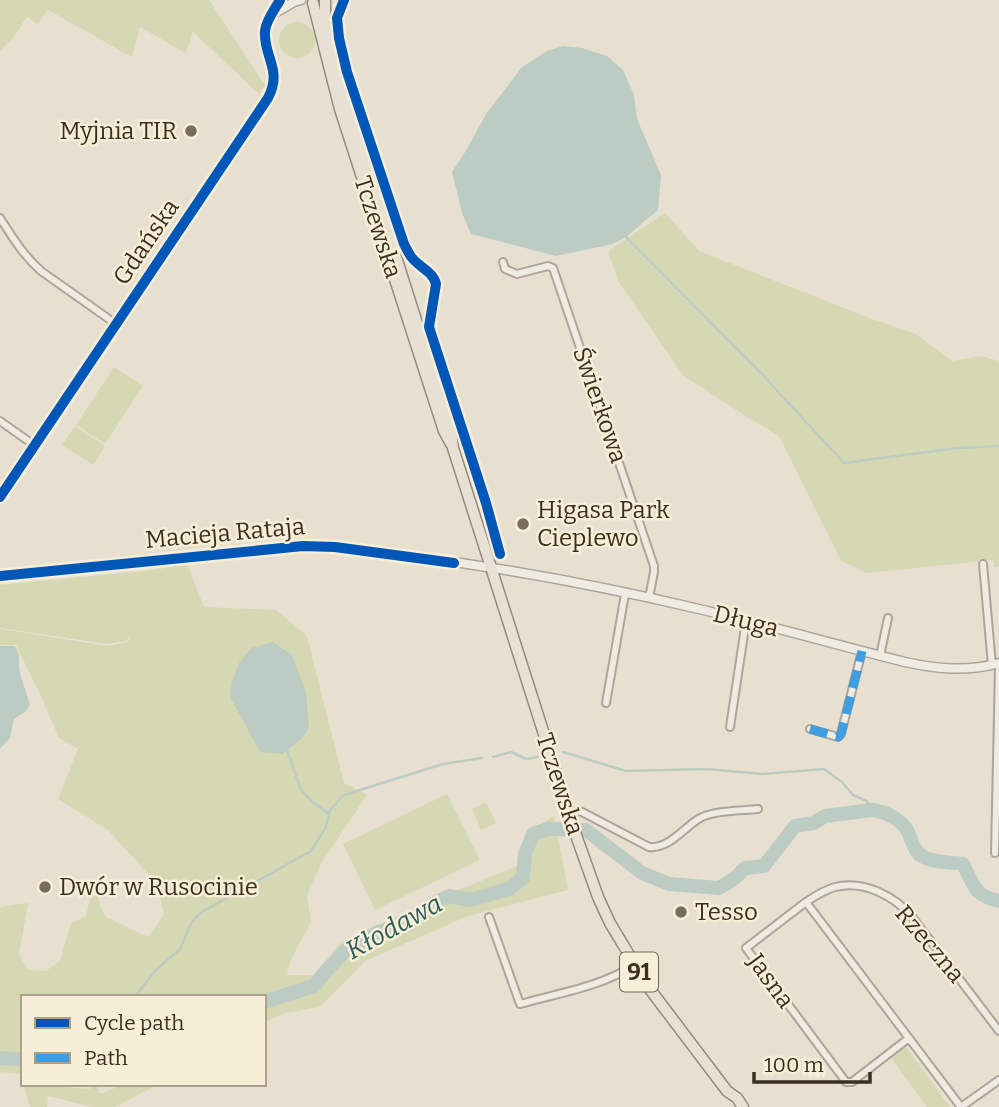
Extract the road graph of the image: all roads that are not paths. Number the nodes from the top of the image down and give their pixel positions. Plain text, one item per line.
1 (280, 0) edge
2 (301, 0) edge
3 (326, 0) edge
4 (313, 3) junction
5 (273, 14) junction
6 (0, 218) edge
7 (503, 262) dead end
8 (116, 324) junction
9 (0, 421) edge
10 (34, 444) junction
11 (453, 448) junction
12 (0, 497) edge
13 (983, 564) dead end
14 (492, 569) junction
15 (0, 576) edge
16 (625, 594) junction
17 (649, 598) junction
18 (888, 618) dead end
19 (746, 621) junction
20 (862, 651) junction
21 (880, 656) junction
22 (996, 664) edge
23 (606, 703) dead end
24 (730, 727) dead end
25 (810, 729) dead end
26 (758, 809) dead end
27 (570, 817) junction
28 (995, 853) dead end
29 (806, 902) junction
30 (489, 917) dead end
31 (634, 965) junction
32 (999, 1031) edge
33 (909, 1038) junction
34 (999, 1080) edge
35 (727, 1091) junction
36 (734, 1107) edge
37 (743, 1107) edge
38 (961, 1107) edge

1 - 5 street, Gdańska
2 - 4 main road
2 - 5 street
3 - 4 main road
3 - 11 main road, Tczewska / 91
4 - 11 main road, Tczewska / 91
5 - 8 street, Gdańska
6 - 8 street
7 - 17 street, Świerkowa
8 - 10 street, Gdańska
9 - 10 street
10 - 12 street, Gdańska
11 - 14 main road, Tczewska / 91
13 - 22 street
14 - 15 street, Macieja Rataja
14 - 16 street, Długa
14 - 27 main road, Tczewska / 91
16 - 17 street, Długa
16 - 23 street
17 - 19 street, Długa
18 - 21 street
19 - 20 street, Długa
19 - 24 street
20 - 21 street, Długa
20 - 25 street
21 - 22 street, Długa
22 - 28 street
26 - 27 street
27 - 31 main road, Tczewska / 91
29 - 32 street, Rzeczna
29 - 33 street
29 - 33 street, Jasna
30 - 31 street
31 - 35 main road, Tczewska / 91
33 - 38 street
34 - 38 street
35 - 36 main road, Tczewska / 91
35 - 37 main road, Tczewska / 91

